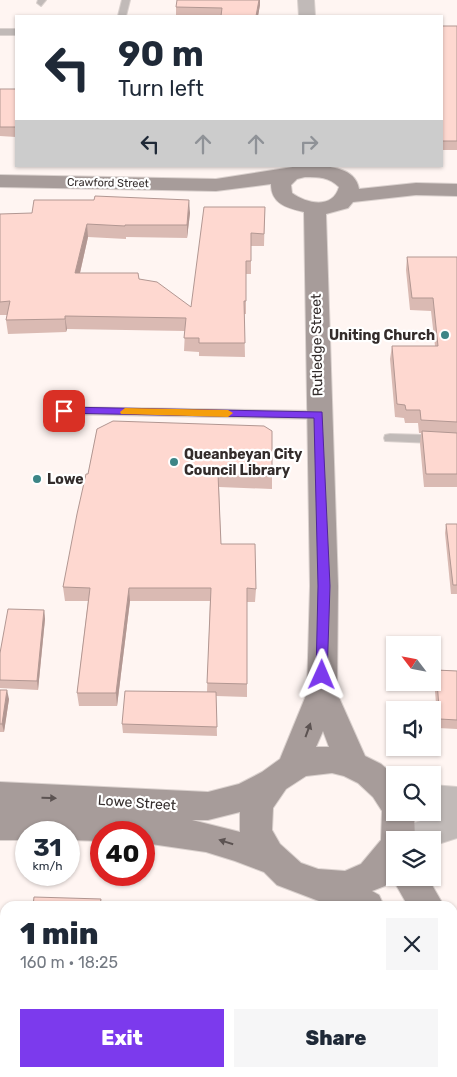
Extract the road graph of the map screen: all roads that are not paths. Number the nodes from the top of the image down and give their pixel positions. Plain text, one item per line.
1 (126, 0) edge
2 (306, 0) edge
3 (122, 15) edge
4 (307, 15) edge
5 (0, 32) edge
6 (15, 32) edge
7 (312, 168) edge
8 (290, 175) junction
9 (0, 181) edge
10 (216, 185) junction
11 (343, 188) junction
12 (457, 190) edge
13 (287, 200) junction
14 (315, 208) junction
15 (64, 411) dead end
16 (319, 415) junction
17 (390, 438) dead end
18 (457, 440) edge
19 (322, 693) junction
20 (352, 765) junction
21 (282, 775) junction
22 (386, 788) edge
23 (0, 796) edge
24 (441, 800) edge
25 (457, 802) edge
26 (457, 824) edge
27 (0, 825) edge
28 (435, 831) edge
29 (271, 860) junction
30 (386, 863) edge
31 (325, 886) junction
32 (414, 886) edge
33 (357, 901) edge
34 (424, 901) edge

1 - 3 lane
2 - 4 street
5 - 6 lane
7 - 8 street
7 - 11 street
8 - 10 street, Crawford Street
8 - 13 street
9 - 10 street, Crawford Street
10 - 13 street, Crawford Street
11 - 12 street
11 - 14 street
13 - 14 street
14 - 16 street, Rutledge Street
15 - 16 lane
16 - 19 street, Rutledge Street
17 - 18 lane
19 - 20 street, Rutledge Street
21 -> 19 street, Rutledge Street
20 - 21 street, Lowe Street
20 - 22 street, Lowe Street
23 -> 21 street, Lowe Street
21 - 29 street, Rutledge Street
24 - 25 street
26 - 28 street
29 -> 27 street, Lowe Street
29 - 31 street
30 - 31 street
31 - 33 street
32 - 34 street

